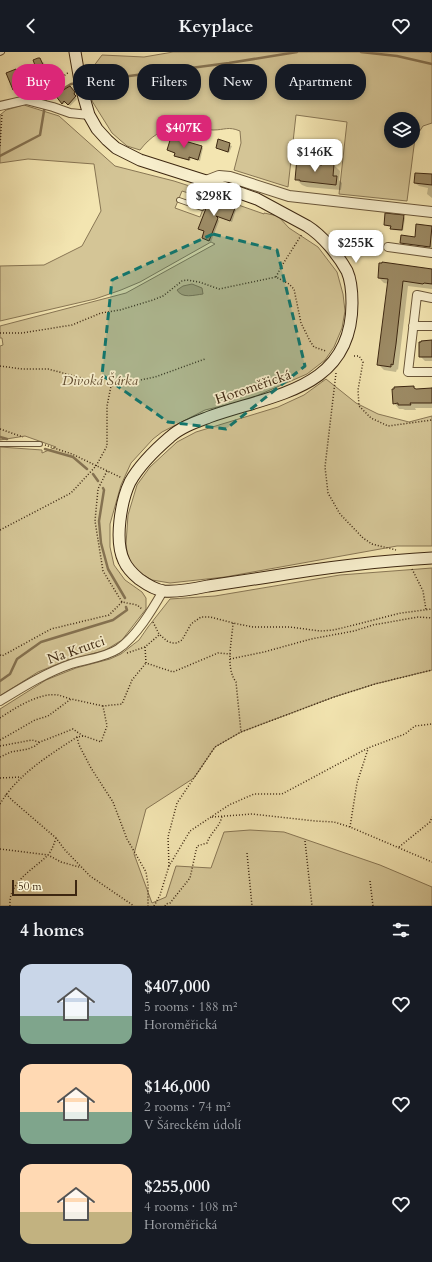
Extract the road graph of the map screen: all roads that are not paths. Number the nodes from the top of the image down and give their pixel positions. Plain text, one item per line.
1 (75, 52) edge
2 (1, 106) edge
3 (89, 115) junction
4 (209, 182) junction
5 (179, 200) dead end
6 (432, 212) edge
7 (388, 247) dead end
8 (432, 253) edge
9 (432, 298) edge
10 (413, 326) junction
11 (432, 326) edge
12 (432, 372) edge
13 (0, 444) edge
14 (40, 444) road end
15 (432, 558) edge
16 (163, 591) junction
17 (0, 701) edge

1 - 3 main road, Horoměřická
2 - 3 street
3 - 4 main road, Horoměřická
4 - 5 lane
4 - 6 street
4 - 16 main road, Horoměřická
7 - 8 street
9 - 10 street
10 - 11 street
10 - 12 street
13 - 14 lane
15 - 16 main road, Horoměřická
16 - 17 street, Na Krutci

